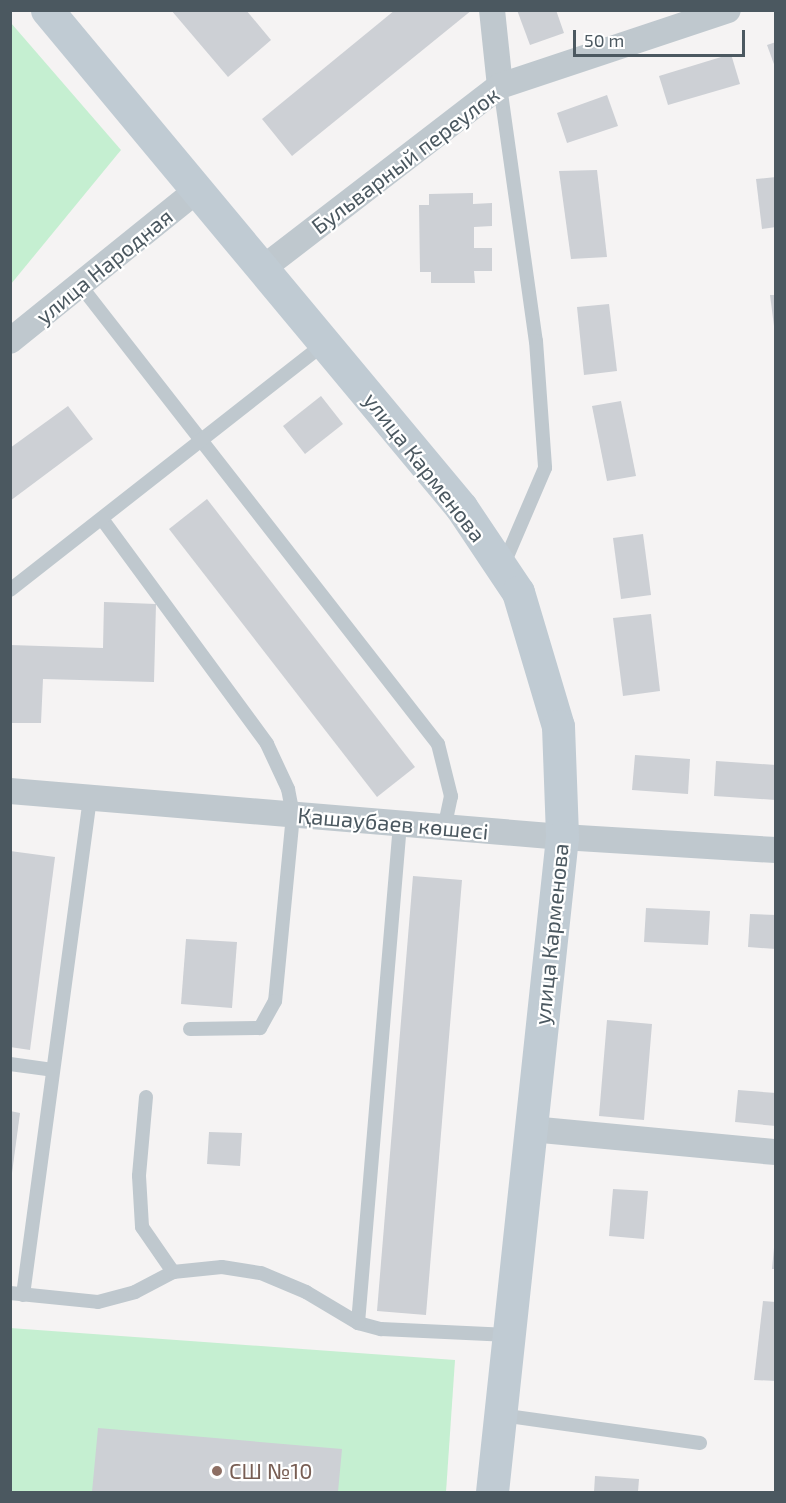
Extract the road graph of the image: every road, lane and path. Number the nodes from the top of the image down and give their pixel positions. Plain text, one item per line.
1 (47, 10) edge
2 (492, 10) edge
3 (728, 10) edge
4 (501, 86) junction
5 (196, 190) junction
6 (262, 269) junction
7 (80, 285) junction
8 (10, 341) edge
9 (325, 343) junction
10 (203, 439) junction
11 (102, 519) junction
12 (502, 568) junction
13 (10, 590) edge
14 (10, 791) edge
15 (90, 798) junction
16 (293, 815) junction
17 (400, 824) junction
18 (444, 828) junction
19 (562, 837) junction
20 (776, 850) edge
21 (190, 1029) dead end
22 (10, 1064) edge
23 (53, 1070) junction
24 (146, 1096) dead end
25 (531, 1129) junction
26 (776, 1152) edge
27 (173, 1272) junction
28 (17, 1294) edge
29 (358, 1323) junction
30 (509, 1335) junction
31 (501, 1415) junction
32 (700, 1443) dead end
33 (492, 1492) edge

1 - 5 street, улица Карменова
2 - 4 street
3 - 4 street, Бульварный переулок
4 - 6 street, Бульварный переулок
4 - 12 lane
5 - 6 street, улица Карменова
5 - 7 street, улица Народная
6 - 9 street, улица Карменова
7 - 8 street, улица Народная
7 - 10 lane
9 - 10 lane
9 - 12 street, улица Карменова
10 - 11 lane
10 - 18 lane
11 - 13 lane
11 - 16 lane
12 - 19 street, улица Карменова
14 - 15 street, Қашаубаев көшесі
15 - 16 street, Қашаубаев көшесі
15 - 23 lane
16 - 17 street, Қашаубаев көшесі
16 - 21 lane
17 - 18 street, Қашаубаев көшесі
17 - 29 lane
18 - 19 street, Қашаубаев көшесі
19 - 20 street, Қашаубаев көшесі
19 - 25 street, улица Карменова
22 - 23 lane
23 - 28 lane
24 - 27 lane
25 - 26 street
25 - 30 street, улица Карменова
27 - 28 lane
27 - 29 lane
29 - 30 lane
30 - 31 street, улица Карменова
31 - 32 lane
31 - 33 street, улица Карменова

